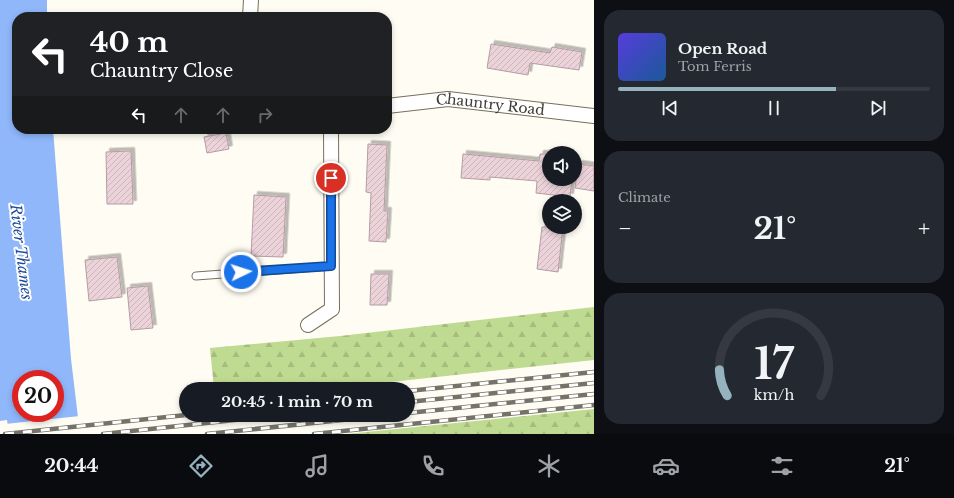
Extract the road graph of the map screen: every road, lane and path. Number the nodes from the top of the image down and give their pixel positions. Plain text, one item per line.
1 (251, 0) edge
2 (250, 12) edge
3 (392, 105) edge
4 (594, 116) edge
5 (331, 134) edge
6 (331, 266) junction
7 (196, 276) dead end
8 (308, 325) dead end

1 - 2 street
3 - 4 street, Chauntry Road
5 - 6 street
6 - 7 lane
6 - 8 street

